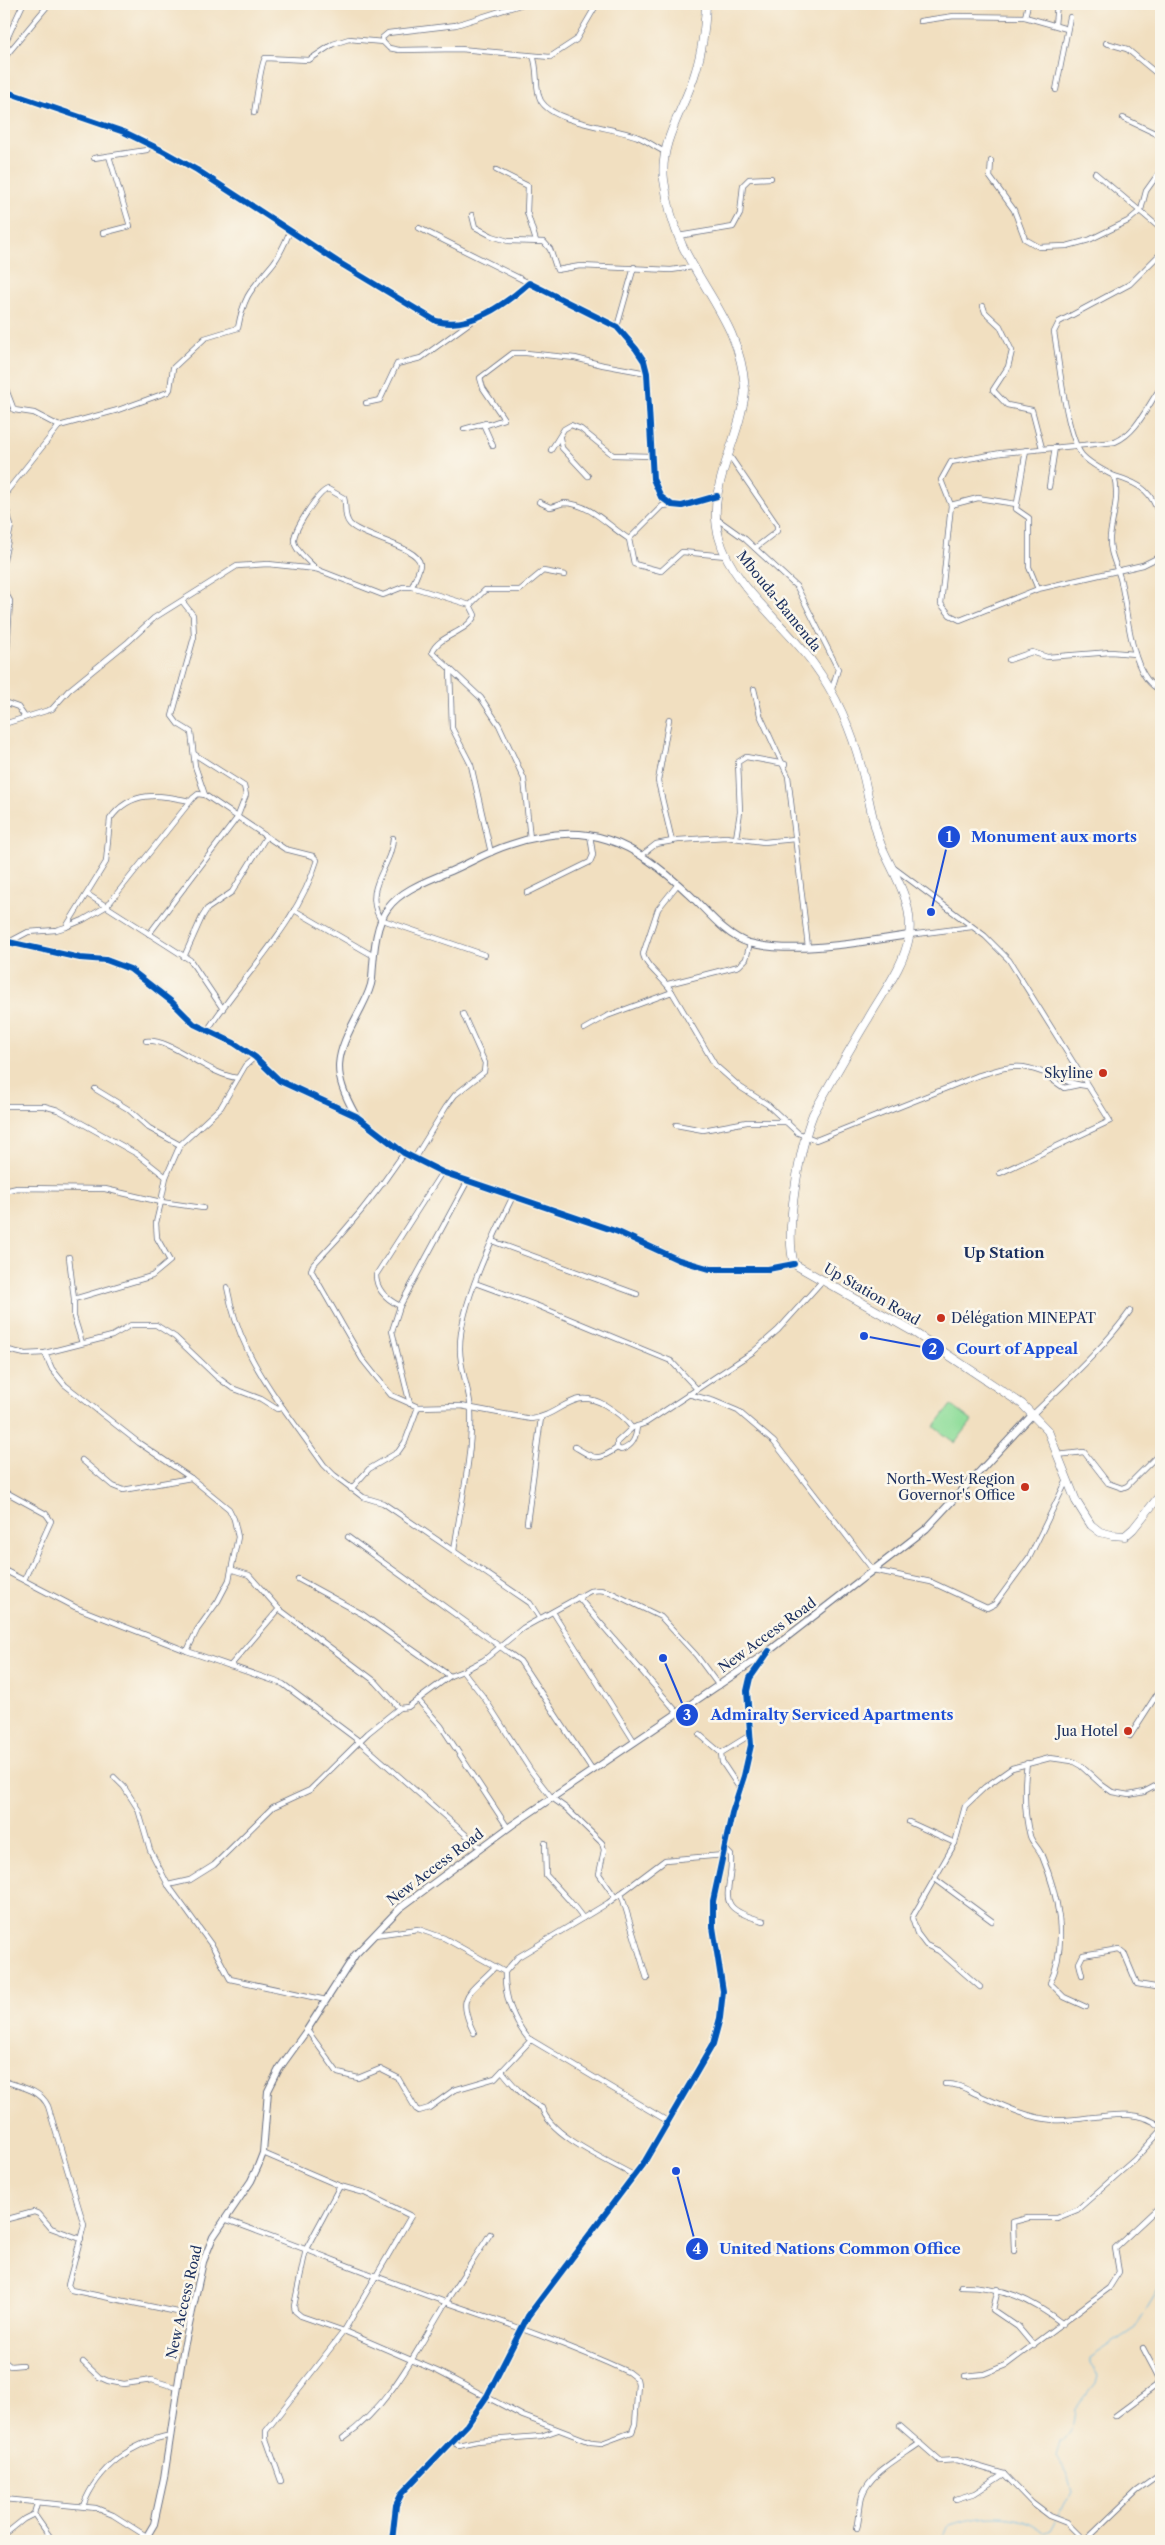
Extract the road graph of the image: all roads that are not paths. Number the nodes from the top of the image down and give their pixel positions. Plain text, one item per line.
1 (23, 4) edge
2 (49, 4) edge
3 (523, 4) edge
4 (597, 4) edge
5 (706, 4) edge
6 (1028, 4) edge
7 (1057, 4) edge
8 (1070, 16) dead end
9 (1025, 17) junction
10 (920, 21) dead end
11 (1055, 25) junction
12 (1067, 29) junction
13 (383, 42) junction
14 (1106, 43) dead end
15 (4, 45) edge
16 (533, 56) junction
17 (4, 58) edge
18 (1161, 77) edge
19 (1056, 90) dead end
20 (4, 91) edge
21 (254, 113) dead end
22 (1123, 118) dead end
23 (1161, 136) edge
24 (161, 150) junction
25 (665, 152) junction
26 (109, 156) junction
27 (94, 158) dead end
28 (991, 161) dead end
29 (496, 170) dead end
30 (1161, 170) edge
31 (1095, 173) dead end
32 (771, 178) dead end
33 (1141, 210) junction
34 (472, 215) dead end
35 (419, 228) dead end
36 (1161, 229) edge
37 (290, 231) junction
38 (103, 233) dead end
39 (678, 236) junction
40 (536, 241) junction
41 (1161, 253) edge
42 (634, 267) junction
43 (695, 267) junction
44 (528, 283) junction
45 (983, 306) dead end
46 (473, 320) junction
47 (617, 327) junction
48 (647, 373) junction
49 (4, 384) edge
50 (1161, 386) edge
51 (366, 403) dead end
52 (504, 418) junction
53 (59, 426) junction
54 (464, 429) dead end
55 (560, 436) junction
56 (1077, 445) junction
57 (493, 446) dead end
58 (1055, 447) junction
59 (1042, 448) junction
60 (551, 450) dead end
61 (1026, 450) junction
62 (729, 455) junction
63 (652, 456) junction
64 (588, 476) dead end
65 (1114, 476) junction
66 (1049, 487) dead end
67 (717, 496) junction
68 (539, 502) dead end
69 (1016, 504) junction
70 (672, 505) junction
71 (951, 505) junction
72 (718, 519) junction
73 (1161, 521) edge
74 (629, 539) junction
75 (755, 548) junction
76 (726, 556) junction
77 (1161, 556) edge
78 (4, 560) edge
79 (316, 569) junction
80 (1117, 569) junction
81 (565, 575) dead end
82 (412, 587) junction
83 (1038, 589) junction
84 (4, 590) edge
85 (182, 601) junction
86 (470, 605) junction
87 (1135, 654) junction
88 (1009, 660) dead end
89 (450, 669) junction
90 (754, 689) dead end
91 (832, 689) junction
92 (1161, 690) edge
93 (4, 702) edge
94 (25, 717) junction
95 (669, 719) dead end
96 (4, 724) edge
97 (194, 754) junction
98 (785, 764) junction
99 (205, 795) junction
100 (190, 801) junction
101 (237, 818) junction
102 (590, 834) junction
103 (266, 837) junction
104 (393, 838) dead end
105 (736, 838) junction
106 (530, 839) junction
107 (795, 839) junction
108 (672, 841) junction
109 (492, 853) junction
110 (642, 855) junction
111 (893, 867) junction
112 (678, 884) junction
113 (527, 892) dead end
114 (87, 894) junction
115 (107, 906) junction
116 (294, 910) junction
117 (380, 919) junction
118 (66, 927) junction
119 (972, 927) junction
120 (149, 934) junction
121 (909, 935) junction
122 (4, 941) edge
123 (12, 941) junction
124 (750, 943) junction
125 (808, 947) junction
126 (372, 955) junction
127 (485, 955) dead end
128 (184, 956) junction
129 (668, 984) junction
130 (672, 992) junction
131 (223, 1009) junction
132 (463, 1014) dead end
133 (584, 1029) dead end
134 (207, 1032) junction
135 (146, 1041) dead end
136 (255, 1058) junction
137 (238, 1078) junction
138 (1087, 1086) junction
139 (95, 1089) dead end
140 (4, 1106) edge
141 (356, 1116) junction
142 (788, 1122) junction
143 (676, 1126) dead end
144 (804, 1137) junction
145 (180, 1145) junction
146 (404, 1153) junction
147 (414, 1159) junction
148 (442, 1172) junction
149 (1000, 1173) dead end
150 (166, 1176) junction
151 (467, 1182) junction
152 (4, 1190) edge
153 (512, 1196) junction
154 (161, 1202) junction
155 (203, 1208) dead end
156 (492, 1241) junction
157 (69, 1257) dead end
158 (794, 1264) junction
159 (823, 1279) junction
160 (475, 1283) junction
161 (227, 1287) dead end
162 (637, 1294) dead end
163 (74, 1299) junction
164 (400, 1306) junction
165 (1130, 1311) dead end
166 (82, 1343) junction
167 (4, 1349) edge
168 (45, 1353) junction
169 (696, 1388) junction
170 (688, 1394) junction
171 (410, 1404) junction
172 (418, 1407) junction
173 (283, 1408) junction
174 (471, 1409) junction
175 (1033, 1414) junction
176 (542, 1418) junction
177 (638, 1426) junction
178 (632, 1428) junction
179 (575, 1447) dead end
180 (617, 1448) junction
181 (1057, 1455) junction
182 (1155, 1458) dead end
183 (82, 1460) dead end
184 (191, 1478) junction
185 (1067, 1480) junction
186 (351, 1489) junction
187 (4, 1491) edge
188 (1161, 1494) edge
189 (527, 1523) dead end
190 (348, 1537) dead end
191 (454, 1551) junction
192 (4, 1570) edge
193 (233, 1570) junction
194 (873, 1570) junction
195 (298, 1579) dead end
196 (24, 1580) junction
197 (578, 1597) junction
198 (280, 1609) junction
199 (553, 1612) junction
200 (540, 1619) junction
201 (501, 1646) junction
202 (187, 1651) junction
203 (769, 1651) junction
204 (230, 1666) junction
205 (464, 1671) junction
206 (450, 1676) junction
207 (719, 1686) junction
208 (1161, 1688) edge
209 (418, 1700) junction
210 (400, 1708) junction
211 (677, 1712) junction
212 (700, 1735) dead end
213 (750, 1735) junction
214 (1130, 1736) dead end
215 (634, 1741) junction
216 (359, 1742) junction
217 (721, 1753) junction
218 (1027, 1763) junction
219 (592, 1770) junction
220 (114, 1777) dead end
221 (1161, 1783) edge
222 (740, 1789) junction
223 (552, 1798) junction
224 (909, 1822) dead end
225 (508, 1828) junction
226 (545, 1843) dead end
227 (955, 1843) junction
228 (481, 1848) junction
229 (725, 1849) junction
230 (724, 1855) junction
231 (935, 1879) junction
232 (168, 1885) junction
233 (621, 1893) junction
234 (615, 1897) junction
235 (582, 1918) junction
236 (764, 1920) dead end
237 (992, 1922) dead end
238 (371, 1936) junction
239 (495, 1967) junction
240 (505, 1972) junction
241 (1082, 1976) dead end
242 (647, 1979) dead end
243 (980, 1986) dead end
244 (1161, 1988) edge
245 (326, 2000) junction
246 (1086, 2007) dead end
247 (307, 2030) junction
248 (474, 2033) dead end
249 (531, 2040) junction
250 (502, 2071) junction
251 (4, 2081) edge
252 (945, 2084) dead end
253 (669, 2122) junction
254 (1161, 2127) edge
255 (1161, 2131) edge
256 (263, 2153) junction
257 (635, 2176) junction
258 (340, 2186) junction
259 (1161, 2205) edge
260 (224, 2219) junction
261 (4, 2220) edge
262 (490, 2234) dead end
263 (81, 2239) junction
264 (306, 2249) junction
265 (1014, 2251) dead end
266 (376, 2275) junction
267 (961, 2286) dead end
268 (998, 2290) junction
269 (446, 2302) junction
270 (192, 2316) junction
271 (1063, 2324) junction
272 (522, 2328) junction
273 (344, 2331) junction
274 (1034, 2346) junction
275 (1143, 2348) dead end
276 (4, 2361) edge
277 (83, 2362) dead end
278 (412, 2362) junction
279 (22, 2365) dead end
280 (965, 2376) dead end
281 (178, 2388) junction
282 (487, 2396) junction
283 (1115, 2416) dead end
284 (900, 2426) dead end
285 (558, 2430) junction
286 (171, 2435) junction
287 (344, 2438) dead end
288 (452, 2442) junction
289 (920, 2444) junction
290 (1004, 2474) junction
291 (1161, 2474) edge
292 (281, 2481) dead end
293 (4, 2499) edge
294 (956, 2499) dead end
295 (37, 2503) junction
296 (83, 2506) junction
297 (34, 2514) junction
298 (857, 2528) dead end
299 (4, 2535) edge
300 (148, 2540) edge
301 (53, 2541) edge
302 (300, 2541) edge
303 (308, 2541) edge
304 (392, 2541) edge
305 (1085, 2541) edge

1 - 15 street
2 - 17 street
3 - 13 street
4 - 16 street
5 - 25 highway, Mbouda-Bamenda
6 - 9 street
7 - 11 street
8 - 12 street
9 - 10 street
9 - 11 street
11 - 12 street
12 - 19 street
13 - 16 street
13 - 21 street
14 - 18 street
16 - 25 street
20 - 24 street
22 - 23 street
24 - 26 street
24 - 37 street
25 - 39 highway, Mbouda-Bamenda
26 - 27 street
26 - 38 street
28 - 33 street
29 - 40 street
30 - 33 street
31 - 33 street
32 - 39 street
33 - 36 street
34 - 40 street
35 - 44 street
37 - 46 street
37 - 53 street
39 - 43 highway, Mbouda-Bamenda
40 - 42 street
41 - 56 street
42 - 43 street
42 - 47 street
43 - 62 highway, Mbouda-Bamenda
44 - 46 street
44 - 47 street
45 - 59 street
46 - 51 street
47 - 48 street
48 - 52 street
48 - 63 street
49 - 53 street
50 - 56 street
52 - 54 street
52 - 57 street
53 - 78 street
55 - 60 street
55 - 63 street
55 - 64 street
56 - 58 street
56 - 65 street
58 - 59 street
58 - 66 street
59 - 61 street
61 - 69 street
61 - 71 street
62 - 67 highway, Mbouda-Bamenda
62 - 75 street
63 - 70 street
65 - 73 street
65 - 80 street
67 - 70 street
67 - 72 highway, Mbouda-Bamenda
68 - 74 street
69 - 71 street
69 - 83 street
70 - 74 street
71 - 83 street
72 - 75 street
72 - 76 highway, Mbouda-Bamenda
74 - 76 street
75 - 91 street
76 - 91 highway, Mbouda-Bamenda
77 - 80 street
79 - 82 street
79 - 82 street
79 - 85 street
80 - 83 street
80 - 87 street
81 - 86 street
82 - 86 street
84 - 93 street
85 - 94 street
85 - 97 street
86 - 89 street
87 - 88 street
87 - 92 street
89 - 106 street
89 - 109 street
90 - 98 street
91 - 111 highway, Mbouda-Bamenda
93 - 94 street
94 - 96 street
95 - 108 street
97 - 99 street
97 - 101 street
98 - 105 street
98 - 107 street
99 - 100 street
99 - 101 street
100 - 114 street
100 - 115 street
101 - 103 street
101 - 120 street
102 - 106 street
102 - 110 street
102 - 113 street
103 - 116 street
103 - 128 street
104 - 117 street
105 - 107 street
105 - 108 street
106 - 109 street
107 - 125 street
108 - 110 street
109 - 117 street
110 - 112 street
111 - 119 street
111 - 121 highway, Mbouda-Bamenda
112 - 124 street
112 - 129 street
114 - 115 street
114 - 118 street
115 - 118 street
115 - 120 street
116 - 126 street
116 - 131 street
117 - 126 street
117 - 127 street
118 - 123 street
119 - 121 street
119 - 138 street
120 - 128 street
121 - 125 street
121 - 144 highway, Mbouda-Bamenda
122 - 123 street
123 - 134 street
124 - 125 street
124 - 129 street
126 - 141 street
128 - 131 street
129 - 130 street
130 - 133 street
130 - 142 street
131 - 134 street
132 - 147 street
134 - 136 street
135 - 137 street
136 - 137 street
136 - 141 street
137 - 145 street
138 - 144 street
138 - 149 street
139 - 145 street
140 - 150 street
141 - 146 street
142 - 143 street
142 - 144 street
144 - 158 highway
145 - 150 street
146 - 147 street
146 - 171 street
147 - 148 street
148 - 151 street
148 - 164 street
150 - 154 street
151 - 153 street
151 - 164 street
152 - 154 street
153 - 156 street
153 - 158 street
154 - 155 street
154 - 163 street
156 - 160 street
156 - 162 street
157 - 163 street
158 - 159 highway, Up Station Road
159 - 169 street
159 - 175 highway, Up Station Road
160 - 169 street
160 - 174 street
161 - 173 street
163 - 166 street
164 - 171 street
165 - 175 street
166 - 168 street
166 - 173 street
167 - 168 street
168 - 184 street
169 - 170 street
170 - 177 street
170 - 194 street
171 - 172 street
172 - 174 street
172 - 186 street
173 - 186 street
174 - 176 street
174 - 191 street
175 - 181 highway, Up Station Road
175 - 194 street, New Access Road
176 - 178 street
176 - 189 street
177 - 178 street
177 - 180 street
178 - 180 street
179 - 180 street
181 - 182 street
181 - 185 highway, Up Station Road
183 - 184 street
184 - 193 street
185 - 188 highway, Up Station Road
185 - 194 street
186 - 191 street
187 - 196 street
190 - 201 street
191 - 200 street
192 - 196 street
193 - 198 street
193 - 202 street
194 - 203 street, New Access Road
195 - 206 street
196 - 202 street
197 - 199 street
197 - 207 street
197 - 211 street
198 - 204 street
198 - 210 street
199 - 200 street
199 - 215 street
200 - 201 street
201 - 205 street
201 - 219 street
202 - 204 street
203 - 207 street, New Access Road
203 - 213 street
204 - 216 street
205 - 206 street
205 - 223 street
206 - 209 street
207 - 211 street, New Access Road
208 - 214 street
209 - 210 street
209 - 225 street
210 - 216 street
211 - 215 street, New Access Road
212 - 217 street
213 - 217 street
213 - 222 street
215 - 219 street, New Access Road
216 - 228 street
216 - 232 street
217 - 222 street
218 - 221 street
218 - 227 street
218 - 246 street
219 - 223 street, New Access Road
220 - 232 street
222 - 229 street
223 - 225 street, New Access Road
223 - 234 street
224 - 227 street
225 - 228 street, New Access Road
226 - 235 street
227 - 231 street
228 - 238 street, New Access Road
229 - 230 street
229 - 236 street
230 - 233 street
230 - 253 street
231 - 237 street
231 - 243 street
232 - 245 street
233 - 234 street
233 - 242 street
234 - 235 street
235 - 240 street
238 - 239 street
238 - 245 street, New Access Road
239 - 240 street
239 - 248 street
240 - 249 street
241 - 244 street
245 - 247 street, New Access Road
247 - 250 street
247 - 256 street, New Access Road
249 - 250 street
249 - 253 street
250 - 257 street
251 - 263 street
252 - 254 street
253 - 257 street
255 - 265 street
256 - 258 street
256 - 260 street, New Access Road
257 - 272 street
258 - 264 street
258 - 266 street
259 - 271 street
260 - 264 street
260 - 270 street, New Access Road
261 - 263 street
262 - 269 street
263 - 270 street
264 - 266 street
264 - 273 street
266 - 269 street
266 - 273 street
267 - 268 street
268 - 271 street
268 - 274 street
269 - 272 street
269 - 278 street
270 - 281 street, New Access Road
271 - 274 street
272 - 282 street
272 - 285 street
273 - 278 street
273 - 292 street
274 - 280 street
275 - 283 street
276 - 279 street
277 - 281 street
278 - 282 street
278 - 287 street
281 - 286 street, New Access Road
282 - 285 street
282 - 288 street
284 - 289 street
285 - 288 street
286 - 296 street
286 - 300 street, New Access Road
288 - 304 street
289 - 290 street
289 - 298 street
290 - 294 street
290 - 305 street
291 - 305 street
293 - 295 street
295 - 296 street
295 - 297 street
296 - 300 street
297 - 299 street
297 - 301 street
302 - 303 street

